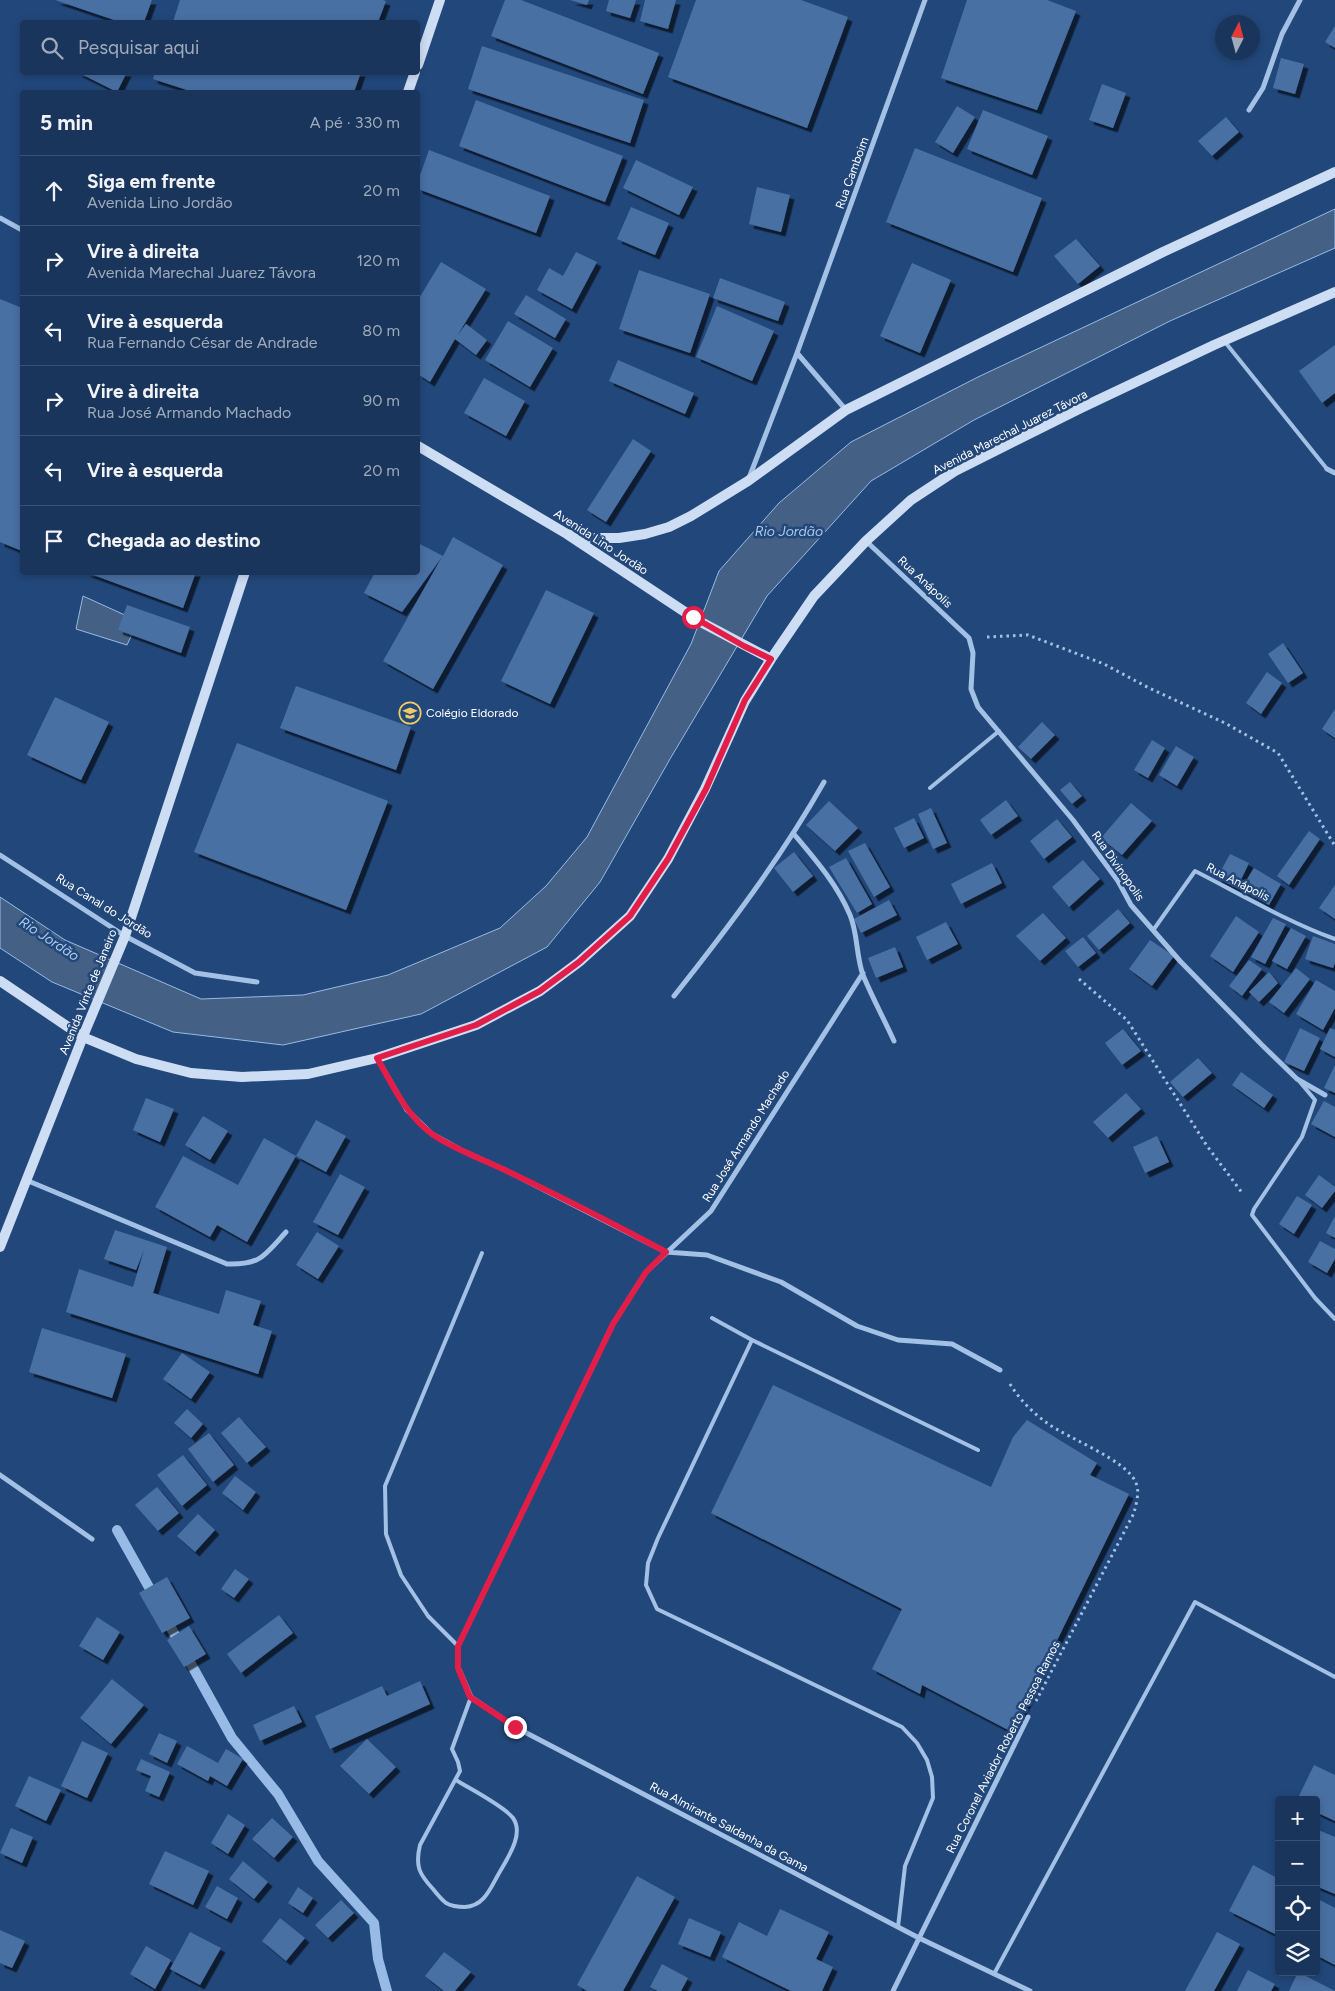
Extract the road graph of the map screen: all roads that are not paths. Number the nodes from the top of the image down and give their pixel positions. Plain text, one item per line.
1 (440, 0) edge
2 (925, 0) edge
3 (1300, 0) edge
4 (420, 59) edge
5 (414, 75) edge
6 (409, 90) edge
7 (1249, 110) dead end
8 (1335, 172) edge
9 (0, 218) edge
10 (20, 229) edge
11 (1335, 292) edge
12 (1224, 341) junction
13 (797, 352) junction
14 (846, 410) junction
15 (420, 447) edge
16 (1327, 469) joint
17 (1335, 473) edge
18 (748, 481) junction
19 (567, 534) junction
20 (866, 541) junction
21 (244, 575) edge
22 (969, 638) joint
23 (771, 659) junction
24 (999, 731) junction
25 (824, 782) dead end
26 (930, 788) dead end
27 (793, 833) junction
28 (0, 855) edge
29 (1154, 929) junction
30 (124, 936) junction
31 (1335, 939) edge
32 (862, 973) junction
33 (0, 981) edge
34 (257, 982) dead end
35 (674, 996) dead end
36 (84, 1033) junction
37 (894, 1041) dead end
38 (377, 1058) junction
39 (1297, 1079) junction
40 (1325, 1095) dead end
41 (26, 1180) junction
42 (286, 1232) dead end
43 (0, 1247) edge
44 (666, 1252) junction
45 (482, 1253) dead end
46 (712, 1318) dead end
47 (1335, 1319) edge
48 (752, 1340) junction
49 (1000, 1370) road end
50 (978, 1450) dead end
51 (0, 1475) edge
52 (92, 1539) dead end
53 (458, 1646) junction
54 (1335, 1677) edge
55 (470, 1697) junction
56 (1028, 1717) road end
57 (456, 1780) junction
58 (898, 1926) junction
59 (918, 1938) junction
60 (994, 1974) junction
61 (892, 1991) edge
62 (1030, 1991) edge

1 - 4 main road
2 - 13 street, Rua Camboim
3 - 7 street
5 - 6 main road
8 - 14 main road
9 - 10 street
11 - 12 main road, Avenida Marechal Juarez Távora
12 - 16 lane
12 - 20 main road, Avenida Marechal Juarez Távora
13 - 14 street
13 - 18 street, Rua Camboim
14 - 18 main road
15 - 19 main road, Avenida Lino Jordão
16 - 17 street
18 - 19 main road
19 - 23 main road, Avenida Lino Jordão
20 - 22 street, Rua Anápolis
20 - 23 main road, Avenida Marechal Juarez Távora
21 - 30 main road, Avenida Vinte de Janeiro
22 - 24 street, Rua Divinopolis
23 - 38 main road, Avenida Marechal Juarez Távora
24 - 26 lane
24 - 29 street, Rua Divinopolis
25 - 27 street
27 - 32 street
27 - 35 street
28 - 30 street, Rua Canal do Jordão
29 - 31 lane, Rua Anápolis
29 - 39 street, Rua Divinopolis
30 - 34 street, Rua Canal do Jordão
30 - 36 main road, Avenida Vinte de Janeiro
32 - 37 street
32 - 44 street, Rua José Armando Machado
33 - 36 main road
36 - 38 main road, Avenida Marechal Juarez Távora
36 - 41 main road, Avenida Vinte de Janeiro
38 - 44 street
39 - 40 street, Rua Divinopolis
39 - 47 lane
41 - 42 street
41 - 43 main road, Avenida Vinte de Janeiro
44 - 49 street
44 - 53 street, Rua José Armando Machado
45 - 53 lane
46 - 48 lane
48 - 50 lane
48 - 58 lane
51 - 52 street
53 - 55 street
54 - 60 lane
55 - 57 lane
55 - 58 street, Rua Almirante Saldanha da Gama
56 - 59 street, Rua Coronel Aviador Roberto Pessoa Ramos
57 - 57 lane
58 - 59 street, Rua Almirante Saldanha da Gama
59 - 60 street, Rua Almirante Saldanha da Gama
59 - 61 street, Rua Coronel Aviador Roberto Pessoa Ramos
60 - 62 street, Rua Almirante Saldanha da Gama

